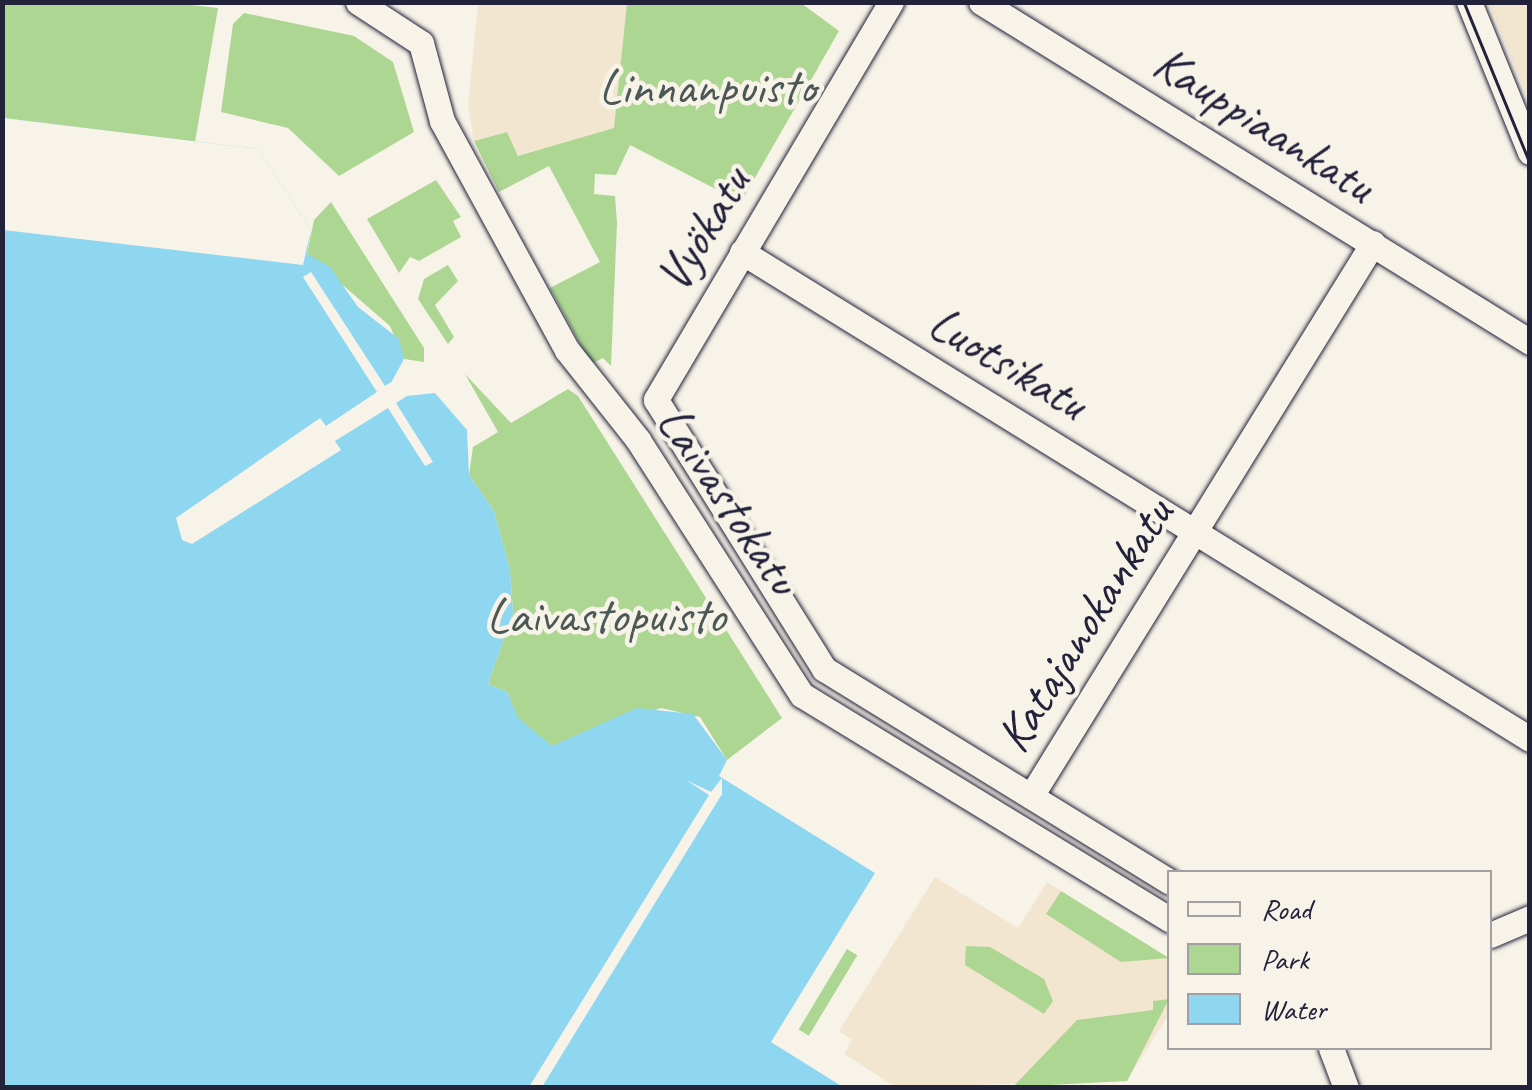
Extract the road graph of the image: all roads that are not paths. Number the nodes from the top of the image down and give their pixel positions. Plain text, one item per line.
1 (358, 2) edge
2 (891, 2) edge
3 (980, 2) edge
4 (1469, 2) edge
5 (1530, 152) edge
6 (1373, 243) junction
7 (742, 252) junction
8 (1530, 342) edge
9 (656, 400) joint
10 (1196, 531) junction
11 (1530, 739) edge
12 (1031, 796) junction
13 (1167, 880) edge
14 (1167, 918) edge
15 (1530, 918) edge
16 (1492, 934) edge
17 (1331, 1050) edge
18 (1346, 1088) edge

1 - 14 street, Laivastokatu
2 - 7 street, Vyökatu
3 - 6 street, Kauppiaankatu
4 - 5 street
6 - 8 street, Kauppiaankatu
6 - 10 street, Katajanokankatu
7 - 9 street, Vyökatu
7 - 10 street, Luotsikatu
9 - 12 street, Laivastokatu
10 - 11 street, Luotsikatu
10 - 12 street, Katajanokankatu
12 - 13 street, Laivastokatu
15 - 16 street
17 - 18 street

